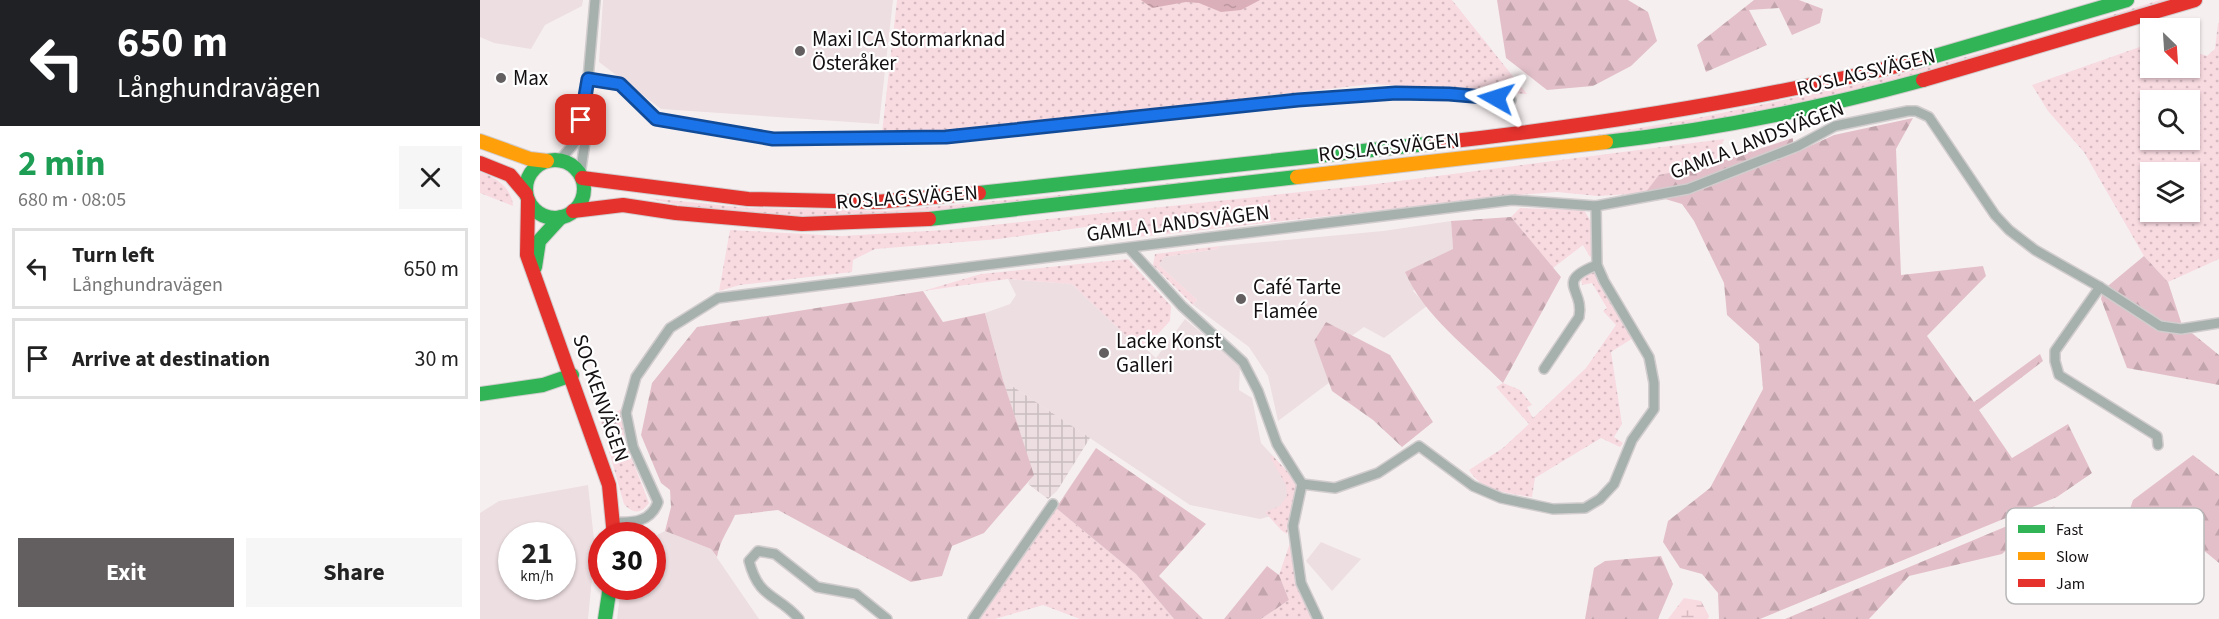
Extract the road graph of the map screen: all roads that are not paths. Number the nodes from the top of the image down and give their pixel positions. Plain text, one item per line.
1 (595, 0) edge
2 (2127, 0) edge
3 (2195, 0) edge
4 (588, 79) junction
5 (1511, 100) dead end
6 (480, 141) edge
7 (554, 160) junction
8 (480, 163) edge
9 (581, 176) junction
10 (527, 197) junction
11 (1596, 206) junction
12 (567, 214) junction
13 (1129, 248) junction
14 (1597, 265) junction
15 (535, 278) junction
16 (2100, 287) junction
17 (2219, 323) edge
18 (1544, 369) dead end
19 (572, 375) junction
20 (480, 394) edge
21 (2158, 445) dead end
22 (1302, 484) junction
23 (1053, 504) dead end
24 (613, 522) edge
25 (637, 522) edge
26 (608, 600) edge
27 (605, 619) edge
28 (799, 619) edge
29 (887, 619) edge
30 (974, 619) edge
31 (1318, 619) edge

1 - 4 street
2 - 9 main road, ROSLAGSVÄGEN
3 - 12 main road, ROSLAGSVÄGEN
4 - 5 street
4 - 7 street
4 - 9 street
6 - 7 main road
7 - 9 main road
7 - 10 main road
8 - 10 main road
9 - 12 main road
10 - 12 main road
10 - 15 main road, SOCKENVÄGEN
11 - 13 street, GAMLA LANDSVÄGEN
11 - 14 street
11 - 16 street, GAMLA LANDSVÄGEN
12 - 15 main road, SOCKENVÄGEN
13 - 22 street
13 - 25 street, GAMLA LANDSVÄGEN
14 - 18 street
14 - 22 street
15 - 19 main road, SOCKENVÄGEN
16 - 17 street
16 - 21 street
19 - 20 main road
19 - 24 main road, SOCKENVÄGEN
22 - 31 street
23 - 30 street
26 - 27 main road
28 - 29 street

